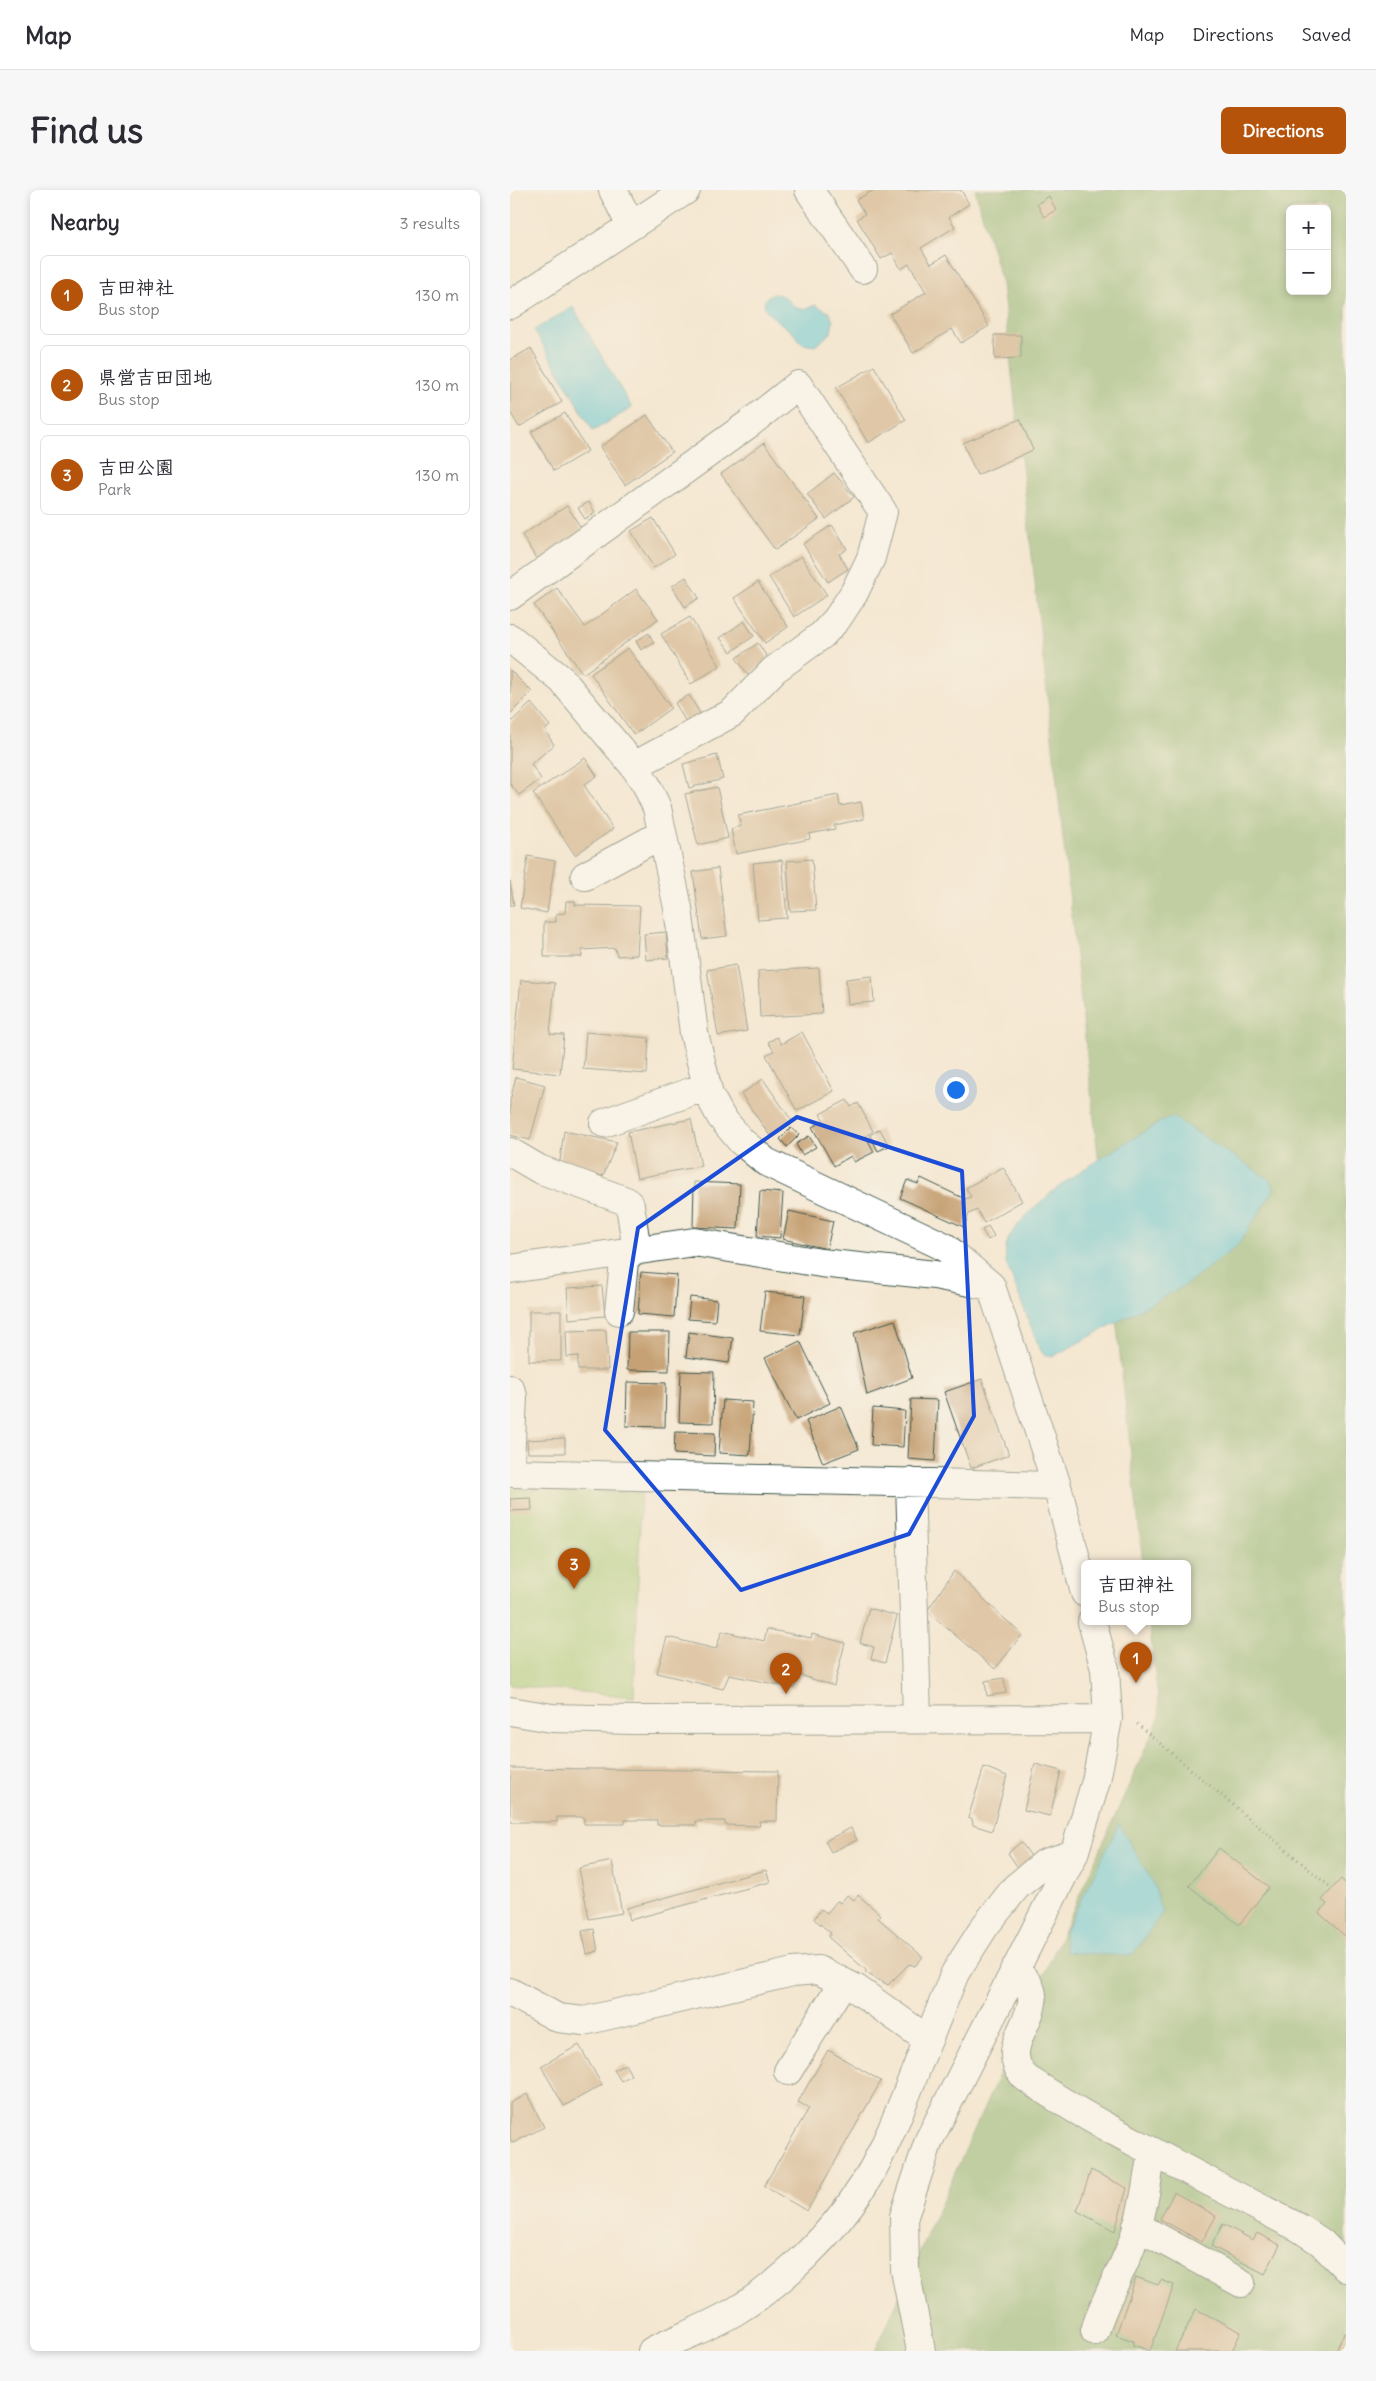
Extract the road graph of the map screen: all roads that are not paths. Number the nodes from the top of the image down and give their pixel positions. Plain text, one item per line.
1 (613, 190) edge
2 (686, 190) edge
3 (809, 190) edge
4 (631, 226) junction
5 (863, 269) dead end
6 (510, 305) edge
7 (510, 596) edge
8 (510, 638) edge
9 (634, 766) junction
10 (662, 834) junction
11 (585, 876) dead end
12 (707, 1086) junction
13 (604, 1123) dead end
14 (510, 1152) edge
15 (631, 1252) junction
16 (510, 1269) edge
17 (991, 1286) junction
18 (619, 1311) dead end
19 (510, 1389) edge
20 (510, 1465) edge
21 (510, 1472) edge
22 (910, 1482) junction
23 (1057, 1486) junction
24 (1081, 1578) edge
25 (1093, 1625) edge
26 (510, 1711) edge
27 (1107, 1711) junction
28 (917, 1718) junction
29 (1074, 1854) junction
30 (1014, 1970) junction
31 (843, 1982) junction
32 (510, 1992) edge
33 (928, 2040) junction
34 (788, 2071) dead end
35 (1152, 2151) junction
36 (1137, 2226) junction
37 (1346, 2268) edge
38 (1241, 2283) dead end
39 (1095, 2331) dead end
40 (652, 2351) edge
41 (921, 2351) edge

1 - 4 street
2 - 4 street
3 - 5 street
4 - 6 street
7 - 9 street
8 - 9 street
9 - 10 street
10 - 11 street
10 - 12 street
12 - 13 street
12 - 17 street
14 - 15 street
15 - 16 street
15 - 17 street
15 - 18 street
17 - 23 street
19 - 20 street
21 - 22 street
22 - 23 street
22 - 28 street
23 - 24 street
25 - 27 street
26 - 28 street
27 - 28 street
27 - 29 street
29 - 30 street
29 - 33 street
30 - 35 street
30 - 41 street
31 - 32 street
31 - 33 street
31 - 34 street
33 - 40 street
35 - 36 street
35 - 37 street
36 - 38 street
36 - 39 street

